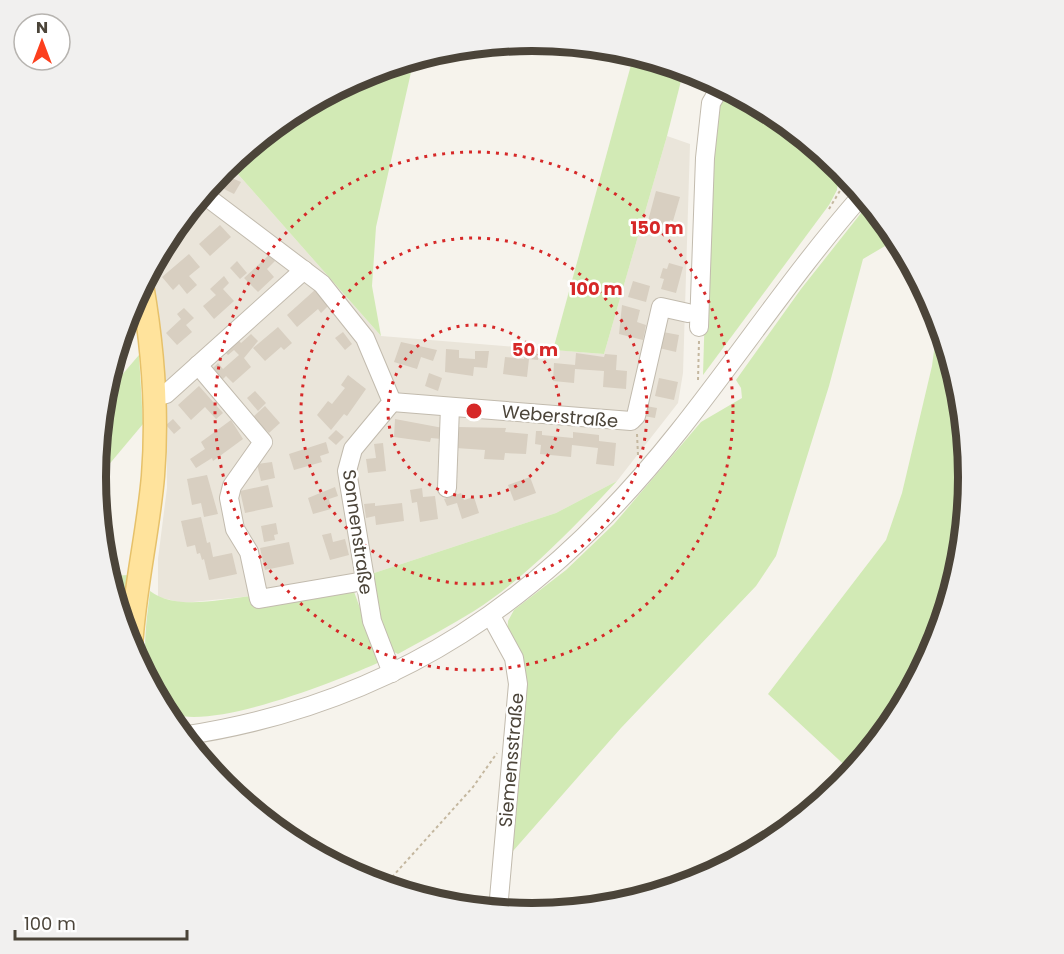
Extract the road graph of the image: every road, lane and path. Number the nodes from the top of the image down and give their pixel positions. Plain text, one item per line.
1 (717, 93) edge
2 (210, 199) edge
3 (856, 202) edge
4 (304, 270) junction
5 (144, 301) edge
6 (694, 320) junction
7 (198, 365) junction
8 (700, 385) dead end
9 (154, 397) junction
10 (392, 402) junction
11 (450, 407) junction
12 (633, 420) junction
13 (645, 453) dead end
14 (447, 488) dead end
15 (364, 581) junction
16 (491, 616) junction
17 (132, 623) edge
18 (392, 673) junction
19 (187, 726) edge
20 (515, 739) junction
21 (391, 879) edge
22 (499, 901) edge

1 - 6 street
2 - 4 street
3 - 16 street
4 - 7 street
4 - 10 street
5 - 9 main road
6 - 8 path
6 - 12 street, Weberstraße
7 - 9 street
7 - 15 street
9 - 17 main road
10 - 11 street, Weberstraße
10 - 15 street, Sonnenstraße
11 - 12 street, Weberstraße
11 - 14 street
12 - 13 path
15 - 18 street, Sonnenstraße
16 - 18 street
16 - 20 street, Siemensstraße
18 - 19 street
20 - 21 path
20 - 22 street, Siemensstraße

